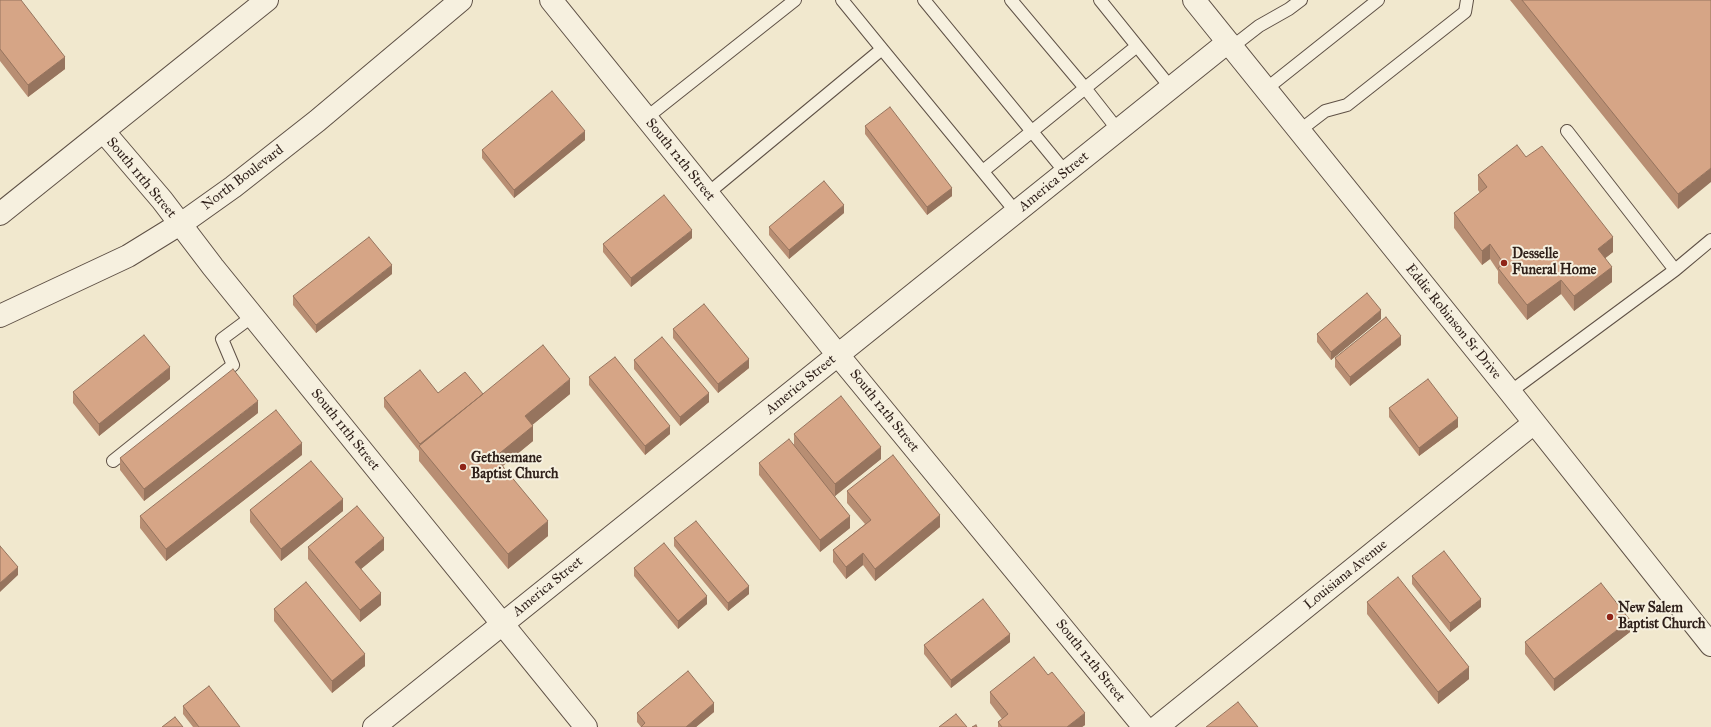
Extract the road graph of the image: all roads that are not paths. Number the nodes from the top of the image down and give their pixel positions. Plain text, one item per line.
1 (267, 0) edge
2 (461, 0) edge
3 (551, 0) edge
4 (795, 0) edge
5 (842, 0) edge
6 (924, 0) edge
7 (1011, 0) edge
8 (1100, 0) edge
9 (1194, 0) edge
10 (1301, 0) edge
11 (1378, 0) edge
12 (1467, 0) edge
13 (1230, 44) junction
14 (1137, 46) junction
15 (882, 49) junction
16 (1085, 88) junction
17 (1171, 88) junction
18 (1266, 89) junction
19 (646, 118) junction
20 (1118, 130) junction
21 (1299, 131) junction
22 (1567, 131) dead end
23 (104, 132) junction
24 (1031, 132) junction
25 (983, 171) junction
26 (1066, 173) junction
27 (707, 194) junction
28 (1016, 212) junction
29 (0, 214) edge
30 (180, 224) junction
31 (1711, 240) edge
32 (1675, 270) junction
33 (0, 316) edge
34 (253, 316) junction
35 (838, 355) junction
36 (1510, 392) junction
37 (1534, 423) junction
38 (113, 461) dead end
39 (502, 624) junction
40 (1711, 645) edge
41 (374, 727) edge
42 (586, 727) edge
43 (1144, 727) edge
44 (1157, 727) edge

1 - 23 street
2 - 30 street, North Boulevard
3 - 19 street, South 12th Street
4 - 19 lane
5 - 15 lane
6 - 24 lane
7 - 16 lane
8 - 14 lane
9 - 13 street, Eddie Robinson Sr Drive
10 - 13 lane
11 - 18 lane
12 - 21 lane
13 - 17 street, America Street
13 - 18 street, Eddie Robinson Sr Drive
14 - 16 lane
14 - 17 lane
15 - 25 lane
15 - 27 lane
16 - 20 lane
16 - 24 lane
17 - 20 street, America Street
18 - 21 street, Eddie Robinson Sr Drive
19 - 27 street, South 12th Street
20 - 26 street, America Street
21 - 36 street, Eddie Robinson Sr Drive
22 - 32 lane
23 - 29 street
23 - 30 street, South 11th Street
24 - 25 lane
24 - 26 lane
25 - 28 lane
26 - 28 street, America Street
27 - 35 street, South 12th Street
28 - 35 street, America Street
30 - 33 street, North Boulevard
30 - 34 street, South 11th Street
31 - 32 lane
32 - 36 lane
34 - 38 lane
34 - 39 street, South 11th Street
35 - 39 street, America Street
35 - 43 street, South 12th Street
36 - 37 street, Eddie Robinson Sr Drive
37 - 40 street, Eddie Robinson Sr Drive
37 - 44 street, Louisiana Avenue
39 - 41 street, America Street
39 - 42 street, South 11th Street

